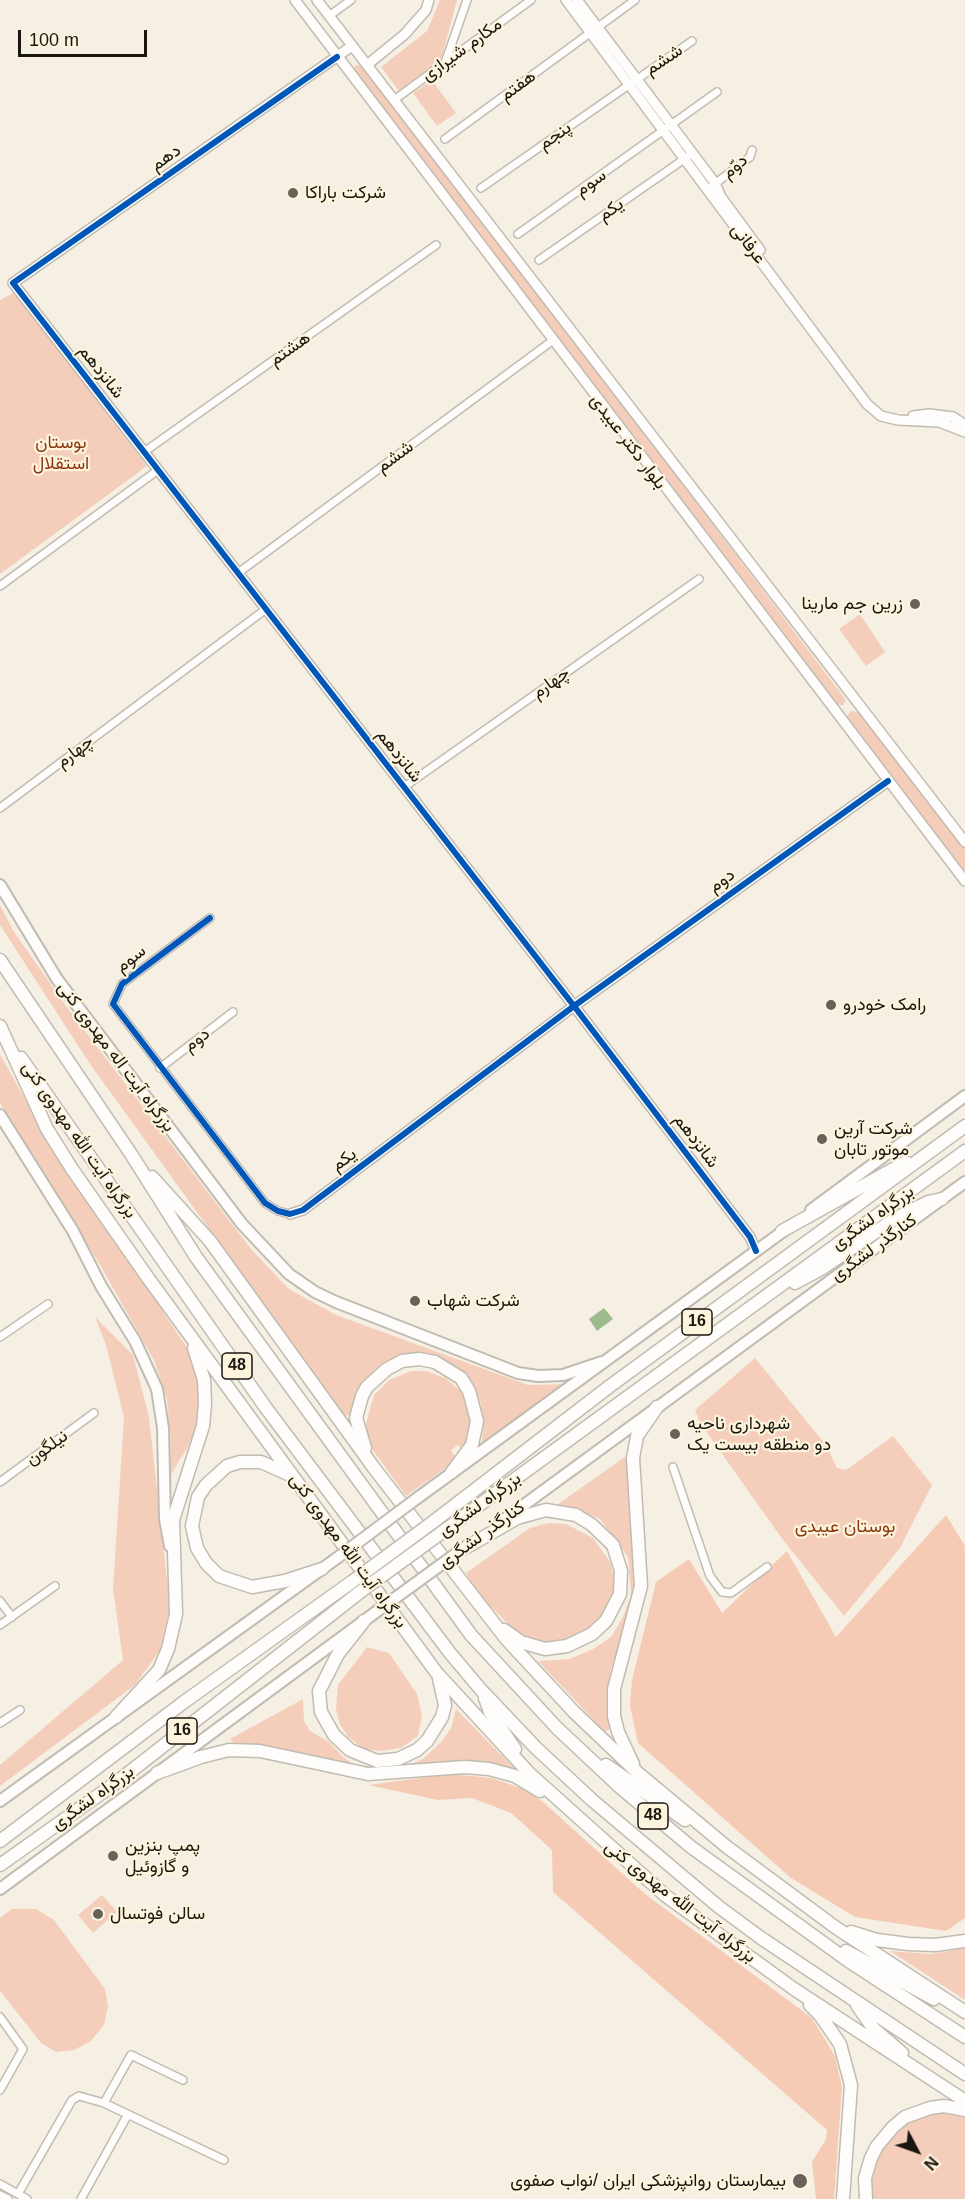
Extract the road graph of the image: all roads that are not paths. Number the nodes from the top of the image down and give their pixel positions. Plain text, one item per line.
1 (295, 0) edge
2 (317, 0) edge
3 (351, 0) edge
4 (429, 0) edge
5 (467, 0) edge
6 (531, 0) edge
7 (566, 0) edge
8 (577, 0) edge
9 (635, 0) edge
10 (329, 16) junction
11 (595, 30) junction
12 (692, 41) dead end
13 (352, 46) junction
14 (337, 57) junction
15 (444, 64) junction
16 (367, 65) junction
17 (633, 81) junction
18 (717, 92) dead end
19 (394, 100) junction
20 (673, 125) junction
21 (664, 132) junction
22 (445, 139) dead end
23 (752, 150) dead end
24 (693, 153) junction
25 (684, 160) junction
26 (711, 187) junction
27 (481, 188) dead end
28 (518, 234) dead end
29 (436, 245) dead end
30 (539, 260) dead end
31 (14, 283) joint
32 (552, 341) junction
33 (965, 425) edge
34 (965, 432) edge
35 (144, 452) junction
36 (158, 470) junction
37 (238, 573) junction
38 (699, 579) dead end
39 (0, 585) edge
40 (266, 609) junction
41 (888, 781) junction
42 (404, 787) junction
43 (0, 808) edge
44 (965, 842) edge
45 (965, 881) edge
46 (0, 885) edge
47 (210, 918) dead end
48 (0, 960) edge
49 (574, 1006) junction
50 (233, 1012) dead end
51 (2, 1029) edge
52 (160, 1068) junction
53 (965, 1096) edge
54 (0, 1115) edge
55 (963, 1128) edge
56 (965, 1150) edge
57 (131, 1154) junction
58 (965, 1182) edge
59 (942, 1198) junction
60 (290, 1214) joint
61 (782, 1231) junction
62 (756, 1251) junction
63 (757, 1303) junction
64 (48, 1304) dead end
65 (188, 1334) junction
66 (0, 1337) edge
67 (602, 1362) junction
68 (657, 1407) junction
69 (94, 1413) dead end
70 (673, 1467) dead end
71 (374, 1468) junction
72 (452, 1472) junction
73 (293, 1476) junction
74 (0, 1482) edge
75 (461, 1551) junction
76 (767, 1567) dead end
77 (322, 1569) junction
78 (174, 1573) junction
79 (55, 1586) dead end
80 (0, 1601) edge
81 (12, 1617) junction
82 (364, 1621) junction
83 (493, 1621) junction
84 (0, 1625) edge
85 (436, 1672) junction
86 (482, 1691) junction
87 (20, 1710) dead end
88 (116, 1717) junction
89 (0, 1724) edge
90 (572, 1742) junction
91 (157, 1773) junction
92 (638, 1773) junction
93 (530, 1774) junction
94 (3, 1799) edge
95 (571, 1813) junction
96 (715, 1837) junction
97 (0, 1841) edge
98 (0, 1865) edge
99 (0, 1889) edge
100 (835, 1927) junction
101 (814, 1935) junction
102 (965, 1941) edge
103 (794, 1989) junction
104 (852, 1999) junction
105 (961, 2009) edge
106 (0, 2017) edge
107 (965, 2037) edge
108 (965, 2074) edge
109 (183, 2080) dead end
110 (933, 2080) junction
111 (0, 2090) edge
112 (965, 2101) edge
113 (104, 2103) junction
114 (965, 2110) edge
115 (128, 2116) junction
116 (224, 2160) dead end
117 (0, 2184) edge
118 (18, 2194) junction
119 (0, 2195) edge
120 (8, 2199) edge
121 (27, 2199) edge
122 (81, 2199) edge
123 (843, 2199) edge
124 (866, 2199) edge

1 - 14 street, بلوار دکتر عبیدی
2 - 10 street, بلوار دکتر عبیدی
3 - 10 street
4 - 16 street
5 - 15 street
6 - 15 street, مکارم شیرازی
7 - 11 street, عرفانی
8 - 11 street, عرفانی
9 - 11 street
10 - 13 street, بلوار دکتر عبیدی
11 - 17 street, عرفانی
11 - 22 street, هفتم
12 - 17 street, ششم
13 - 14 street, دهم
13 - 16 street, بلوار دکتر عبیدی
14 - 31 street, دهم
14 - 32 street, بلوار دکتر عبیدی
15 - 19 street, مکارم شیرازی
16 - 19 street, بلوار دکتر عبیدی
17 - 20 street, عرفانی
17 - 21 street, عرفانی
17 - 27 street, پنجم
18 - 20 street
19 - 44 street, بلوار دکتر عبیدی
20 - 21 street, سوم
20 - 24 street, عرفانی
21 - 25 street, عرفانی
21 - 28 street, سوم
23 - 26 street, دوّم
24 - 25 street, یکم
24 - 26 street, عرفانی
25 - 26 street, عرفانی
25 - 30 street, یکم
26 - 33 street, عرفانی
26 - 34 street, عرفانی
29 - 35 street, هشتم
31 - 35 street, شانزدهم
32 - 37 street, ششم
32 - 41 street, بلوار دکتر عبیدی
35 - 36 street, شانزدهم
36 - 37 street, شانزدهم
36 - 39 street
37 - 40 street, شانزدهم
38 - 42 street, چهارم
40 - 42 street, شانزدهم
40 - 43 street, چهارم
41 - 45 street, بلوار دکتر عبیدی
41 - 49 street, دوم
42 - 49 street, شانزدهم
46 - 67 main road, بزرگراه آیت اله مهدوی کنی
47 - 52 street, سوم
48 - 57 highway, بزرگراه آیت الله مهدوی کنی / 48
49 - 60 street, یکم
49 - 62 street, شانزدهم
50 - 52 street, دوم
51 - 65 highway, بزرگراه آیت الله مهدوی کنی
51 - 86 highway, بزرگراه آیت الله مهدوی کنی / 48
52 - 60 street, یکم
53 - 61 main road
54 - 78 main road
55 - 61 highway
55 - 97 highway, بزرگراه لشگری / 16, bridge
56 - 63 highway, بزرگراه لشگری / 16
57 - 71 highway, بزرگراه آیت الله مهدوی کنی
57 - 90 highway, بزرگراه آیت الله مهدوی کنی / 48
58 - 59 main road, کنارگذر لشگری
59 - 63 highway
59 - 68 main road, کنارگذر لشگری
61 - 62 main road
62 - 67 main road
63 - 98 highway, بزرگراه لشگری / 16, bridge
64 - 66 street
65 - 73 highway, بزرگراه آیت الله مهدوی کنی
65 - 78 highway
67 - 72 main road
68 - 75 main road, کنارگذر لشگری
68 - 92 highway
69 - 74 street, نیلگون
70 - 76 street
71 - 72 highway
71 - 83 highway, بزرگراه آیت الله مهدوی کنی
72 - 77 main road, bridge
73 - 77 highway
73 - 85 highway, بزرگراه آیت الله مهدوی کنی
75 - 82 main road, کنارگذر لشگری, bridge
75 - 83 highway
77 - 88 main road
78 - 88 highway
79 - 81 street
80 - 81 street
81 - 84 street
82 - 85 highway
82 - 91 main road, کنارگذر لشگری
83 - 92 highway, بزرگراه آیت الله مهدوی کنی
85 - 93 highway, بزرگراه آیت الله مهدوی کنی
86 - 93 highway
86 - 104 highway, بزرگراه آیت الله مهدوی کنی / 48
87 - 89 street
88 - 94 main road
90 - 96 highway
90 - 101 highway, بزرگراه آیت الله مهدوی کنی / 48
91 - 95 highway
91 - 99 main road, کنارگذر لشگری
92 - 96 highway, بزرگراه آیت الله مهدوی کنی
93 - 95 highway, بزرگراه آیت الله مهدوی کنی
95 - 103 highway, بزرگراه آیت الله مهدوی کنی
96 - 100 highway, بزرگراه آیت الله مهدوی کنی
100 - 102 highway
100 - 105 highway, بزرگراه آیت الله مهدوی کنی
101 - 105 highway
101 - 107 highway, بزرگراه آیت الله مهدوی کنی / 48
103 - 110 highway, بزرگراه آیت الله مهدوی کنی
103 - 123 highway
104 - 108 highway, بزرگراه آیت الله مهدوی کنی / 48
104 - 110 highway
106 - 111 street
109 - 113 street
110 - 112 highway, بزرگراه آیت الله مهدوی کنی
113 - 115 street
113 - 118 street
114 - 124 highway
115 - 116 street
115 - 122 street
117 - 118 street
118 - 121 street
119 - 120 street

